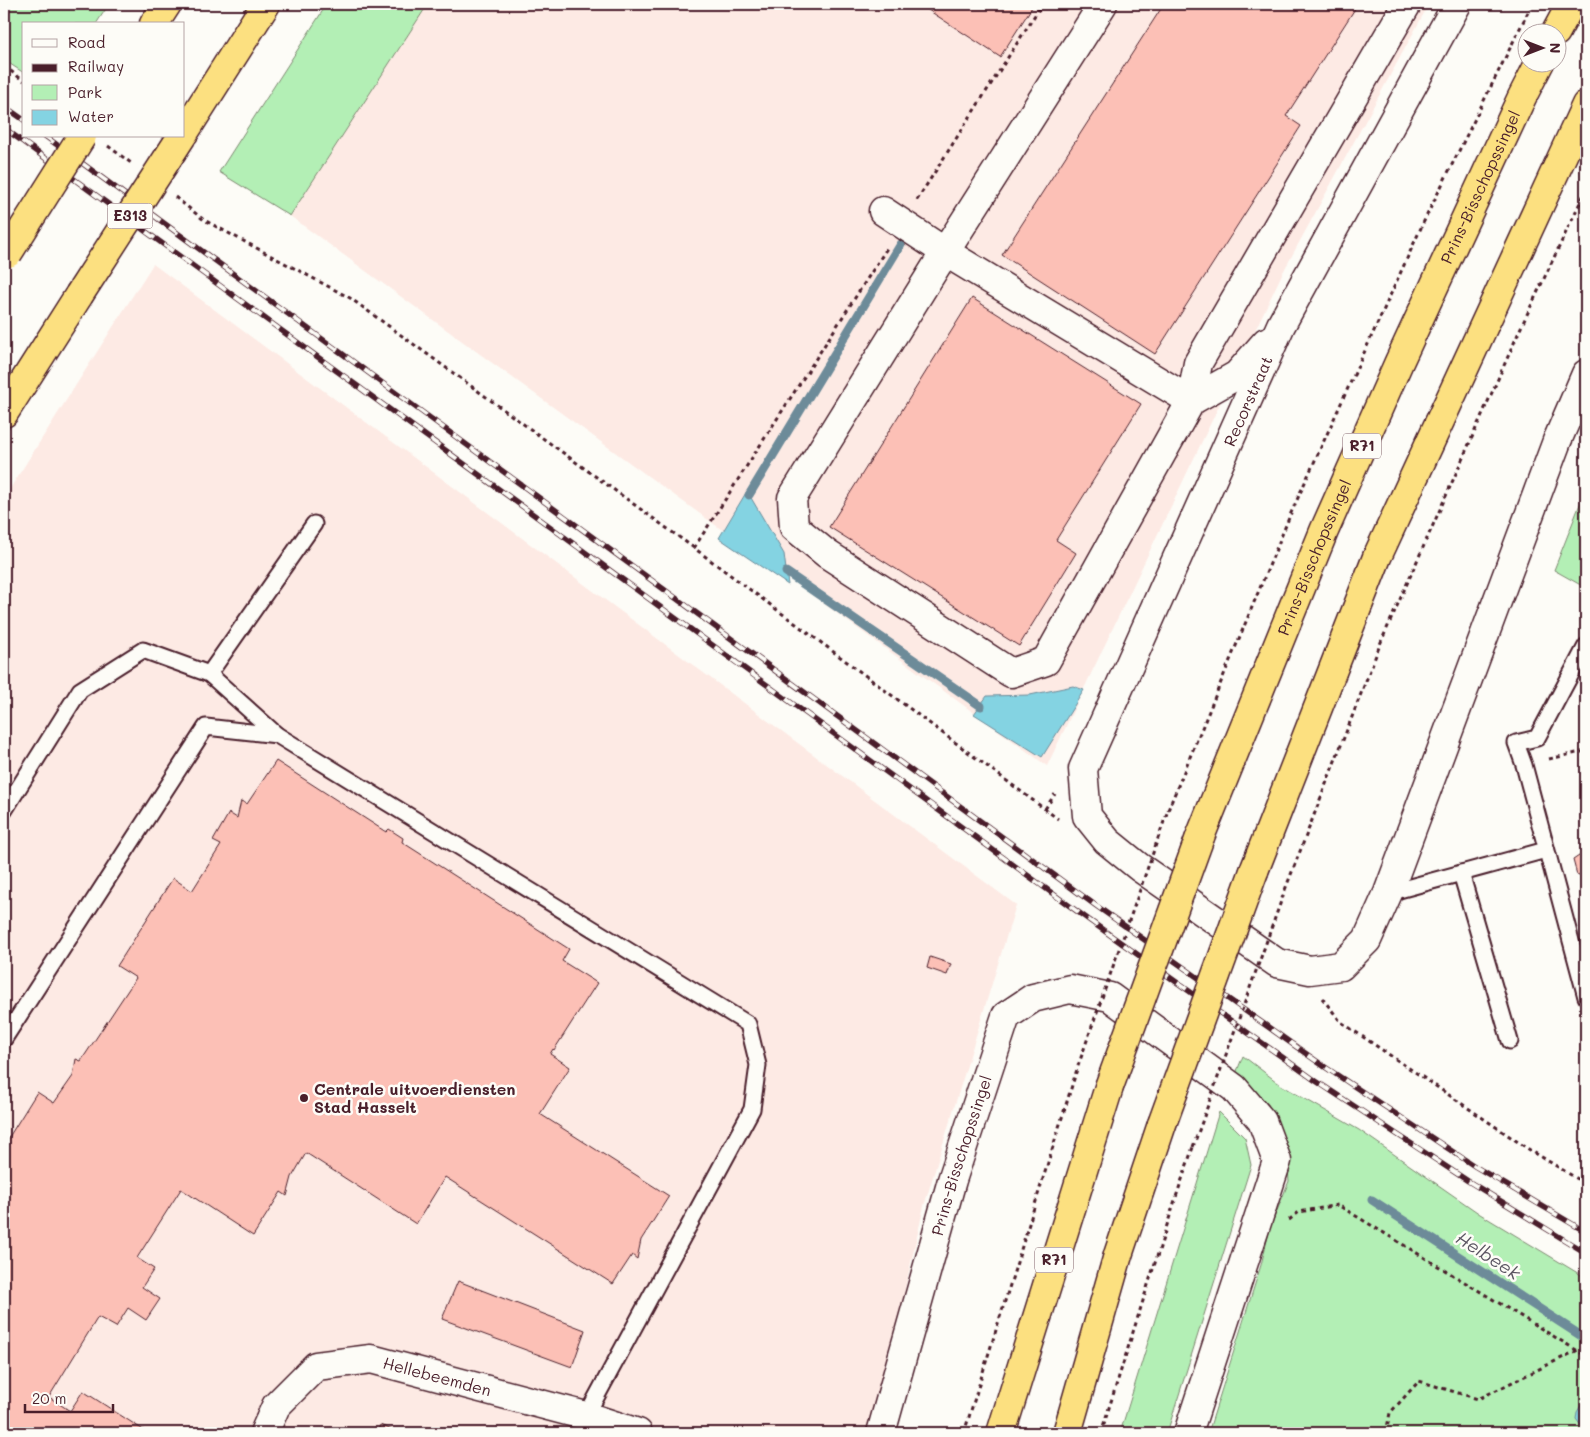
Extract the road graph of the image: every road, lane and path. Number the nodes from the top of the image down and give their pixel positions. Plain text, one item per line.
1 (167, 4) edge
2 (266, 4) edge
3 (1042, 4) edge
4 (1103, 4) edge
5 (1406, 4) edge
6 (1457, 4) edge
7 (1532, 4) edge
8 (1571, 4) edge
9 (155, 22) edge
10 (1561, 22) edge
11 (4, 66) edge
12 (1535, 72) edge
13 (22, 80) edge
14 (1586, 106) edge
15 (185, 131) edge
16 (180, 138) edge
17 (93, 139) edge
18 (134, 166) dead end
19 (1586, 190) edge
20 (173, 196) dead end
21 (893, 218) junction
22 (944, 252) junction
23 (6, 256) edge
24 (1281, 325) junction
25 (1586, 374) edge
26 (1191, 401) junction
27 (4, 413) edge
28 (314, 524) dead end
29 (694, 548) junction
30 (1586, 646) edge
31 (209, 674) junction
32 (278, 735) junction
33 (1586, 750) edge
34 (1524, 765) junction
35 (4, 811) edge
36 (1060, 820) dead end
37 (1546, 850) junction
38 (1461, 873) junction
39 (1388, 893) junction
40 (1317, 992) dead end
41 (1586, 997) edge
42 (4, 1040) edge
43 (1510, 1041) dead end
44 (1586, 1184) edge
45 (1286, 1223) dead end
46 (1578, 1350) junction
47 (1586, 1356) edge
48 (586, 1416) junction
49 (264, 1433) edge
50 (638, 1433) edge
51 (881, 1433) edge
52 (964, 1433) edge
53 (1001, 1433) edge
54 (1067, 1433) edge
55 (1101, 1433) edge
56 (1188, 1433) edge
57 (1386, 1433) edge

1 - 9 highway
2 - 15 highway, E313
3 - 21 path
4 - 22 street
5 - 26 street
6 - 24 street, Recorstraat
7 - 52 path, bridge
8 - 10 highway
11 - 13 path
12 - 53 highway, Prins-Bisschopssingel / R71, bridge
14 - 54 highway, bridge
16 - 27 highway, E313, bridge
17 - 18 path
17 - 23 highway, bridge
19 - 55 path, bridge
20 - 29 path
21 - 22 street
21 - 29 path
22 - 26 street
22 - 26 street
24 - 26 street
24 - 39 street, Recorstraat
25 - 39 street
28 - 31 lane
29 - 36 path
30 - 34 lane
31 - 32 lane
31 - 35 lane
32 - 42 lane
32 - 48 lane
33 - 34 path
34 - 37 lane
37 - 38 lane
37 - 41 lane
38 - 39 lane
38 - 43 lane
40 - 44 path
45 - 46 path
46 - 47 path
46 - 57 path
48 - 49 street, Hellebeemden
48 - 50 street, Hellebeemden
51 - 56 street, Prins-Bisschopssingel

